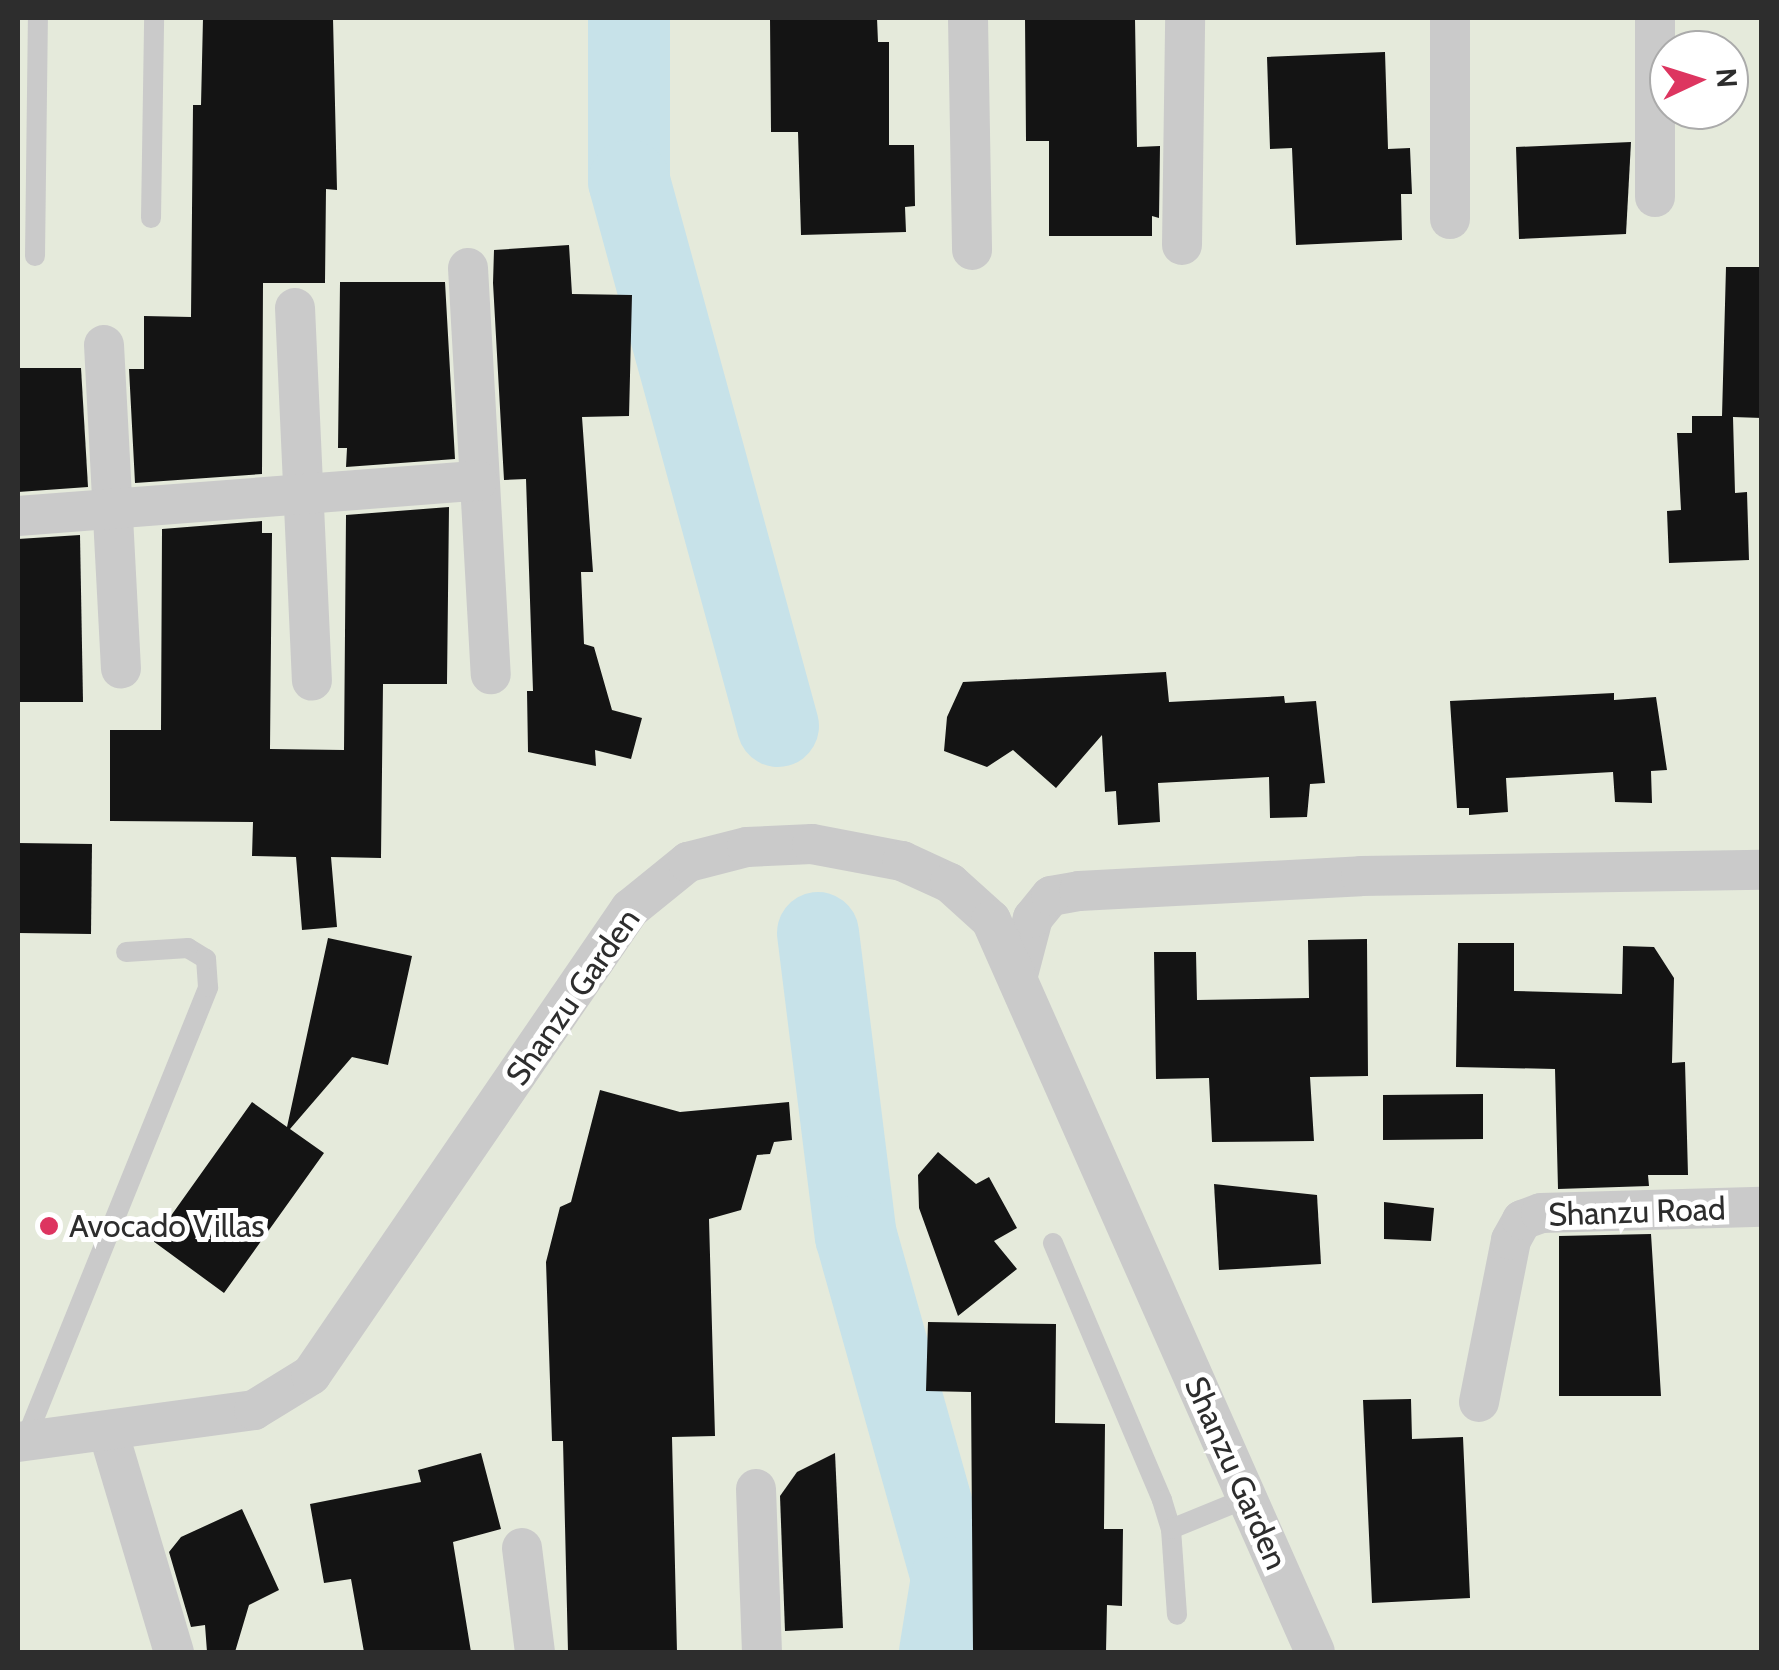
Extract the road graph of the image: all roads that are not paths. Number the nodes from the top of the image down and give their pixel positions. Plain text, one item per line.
1 (38, 18) edge
2 (154, 18) edge
3 (968, 18) edge
4 (1184, 18) edge
5 (1450, 18) edge
6 (1655, 18) edge
7 (1655, 196) dead end
8 (151, 218) dead end
9 (1450, 218) dead end
10 (1182, 245) dead end
11 (972, 250) dead end
12 (35, 256) dead end
13 (468, 268) dead end
14 (295, 308) dead end
15 (104, 346) dead end
16 (478, 481) junction
17 (302, 500) junction
18 (112, 514) junction
19 (18, 516) edge
20 (121, 669) dead end
21 (491, 674) dead end
22 (312, 681) dead end
23 (1762, 870) edge
24 (126, 952) dead end
25 (1018, 975) junction
26 (1762, 1207) edge
27 (1053, 1243) dead end
28 (1479, 1402) dead end
29 (108, 1431) junction
30 (21, 1442) edge
31 (756, 1489) dead end
32 (1247, 1498) junction
33 (1171, 1529) junction
34 (522, 1548) dead end
35 (1177, 1616) dead end
36 (174, 1652) edge
37 (535, 1652) edge
38 (762, 1652) edge
39 (1315, 1652) edge

1 - 12 lane
2 - 8 lane
3 - 11 street
4 - 10 street
5 - 9 street
6 - 7 street
13 - 16 street
14 - 17 street
15 - 18 street
16 - 17 street
16 - 21 street
17 - 18 street
17 - 22 street
18 - 19 street
18 - 20 street
23 - 25 street
24 - 30 lane
25 - 29 street, Shanzu Garden
25 - 32 street, Shanzu Garden
26 - 28 street, Shanzu Road
27 - 33 lane
29 - 30 street, Shanzu Garden
29 - 36 street
31 - 38 street
32 - 33 lane
32 - 39 street, Shanzu Garden
33 - 35 lane
34 - 37 street

